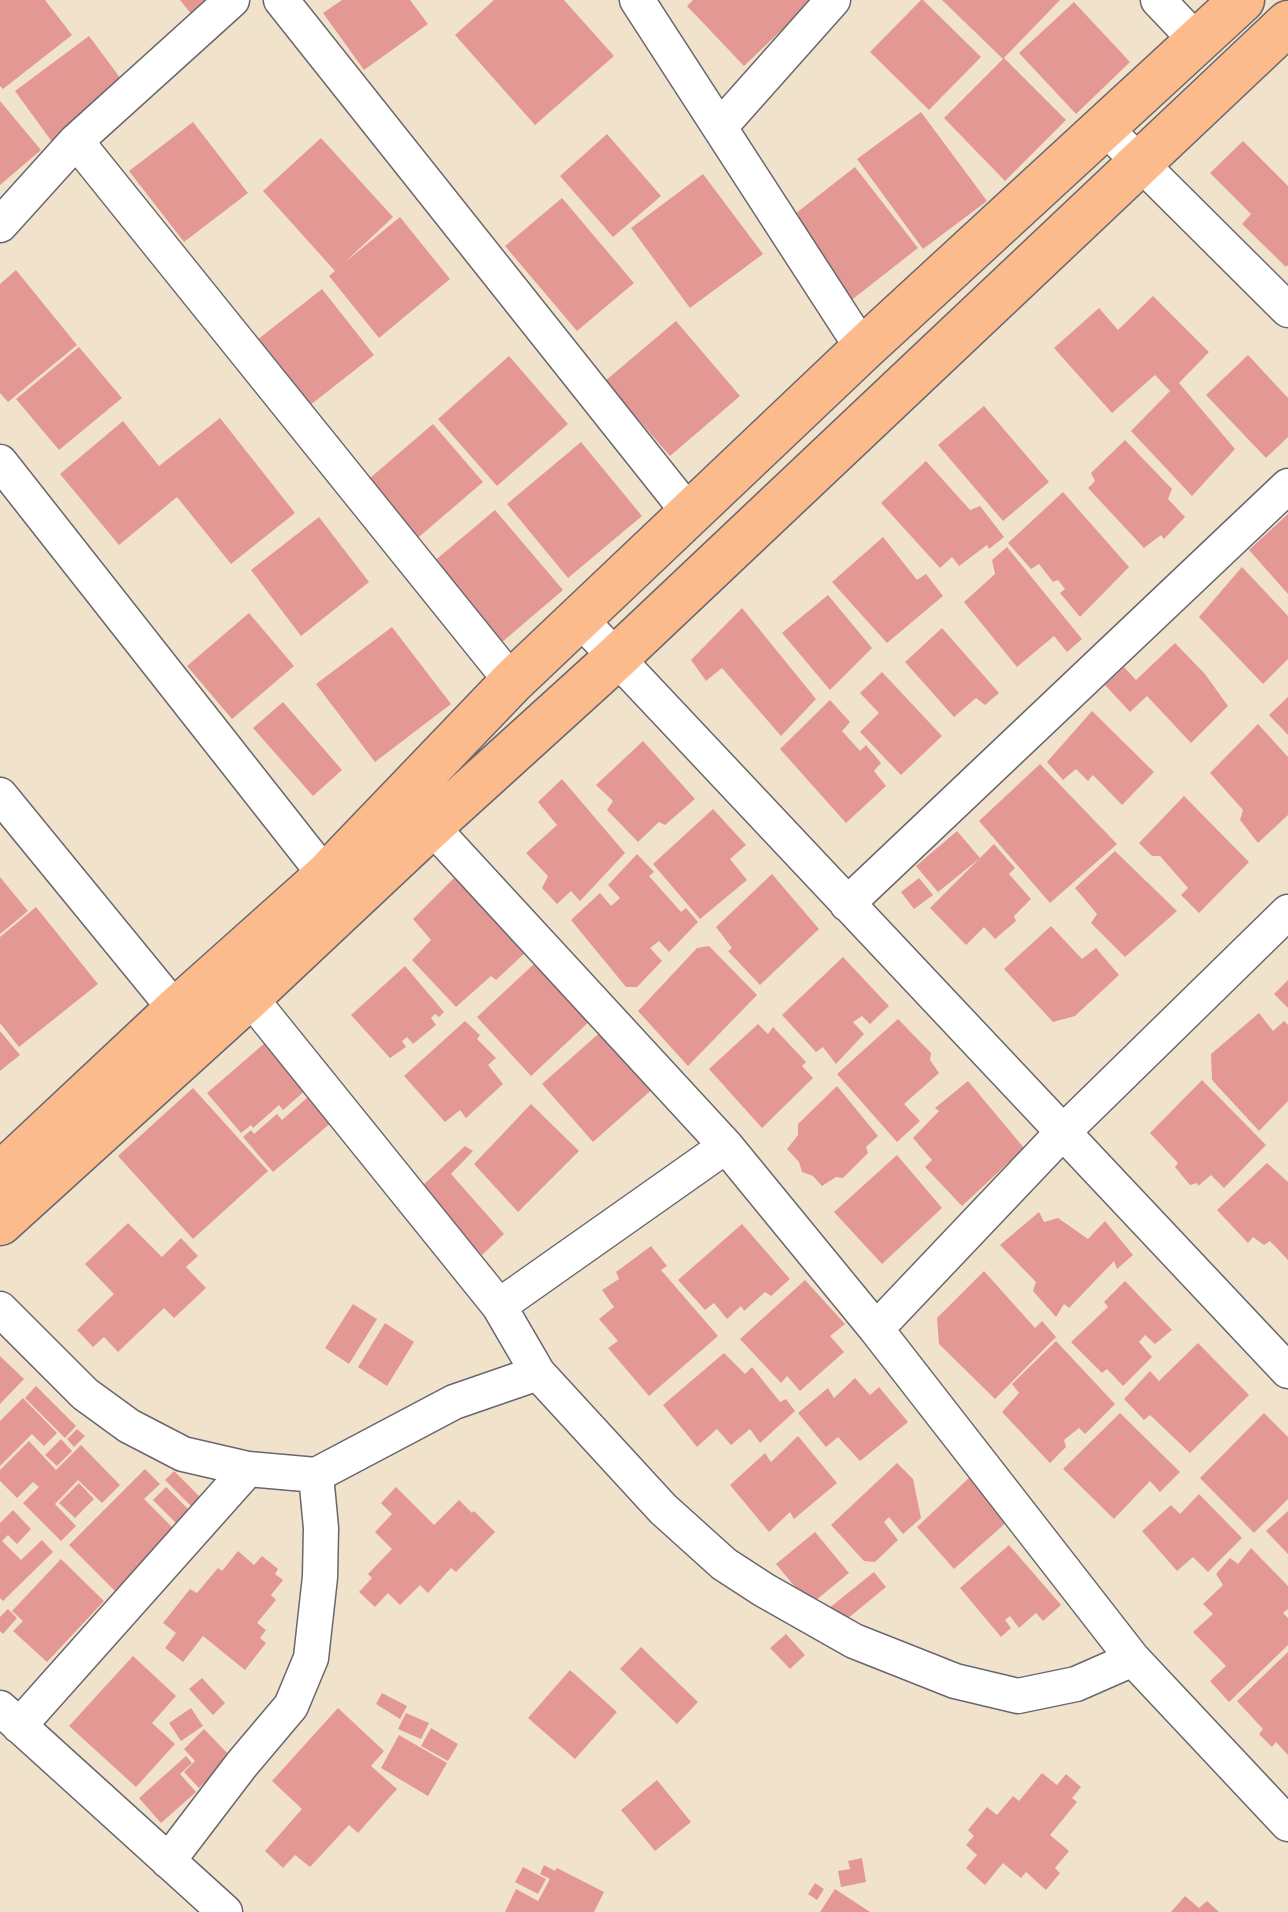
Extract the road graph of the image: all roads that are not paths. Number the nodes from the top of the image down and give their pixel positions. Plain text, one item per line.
1 (232, 0) edge
2 (281, 0) edge
3 (637, 0) edge
4 (833, 0) edge
5 (1158, 0) edge
6 (1242, 0) edge
7 (1288, 23) edge
8 (1197, 41) junction
9 (720, 127) junction
10 (1105, 128) junction
11 (76, 141) junction
12 (1141, 163) junction
13 (0, 225) edge
14 (1288, 310) edge
15 (863, 349) junction
16 (0, 462) edge
17 (1288, 486) edge
18 (690, 514) junction
19 (579, 618) junction
20 (616, 658) junction
21 (512, 682) junction
22 (0, 795) edge
23 (431, 826) junction
24 (326, 876) junction
25 (847, 904) junction
26 (1288, 912) edge
27 (237, 982) junction
28 (176, 1010) junction
29 (1063, 1132) junction
30 (726, 1146) junction
31 (4, 1201) edge
32 (499, 1306) junction
33 (0, 1309) edge
34 (876, 1329) junction
35 (1284, 1357) edge
36 (538, 1373) junction
37 (248, 1469) junction
38 (316, 1475) junction
39 (1133, 1659) junction
40 (10, 1717) edge
41 (1288, 1824) edge
42 (168, 1861) junction
43 (225, 1912) edge

1 - 11 street
2 - 18 street
3 - 9 street
4 - 9 street
5 - 8 street
6 - 8 main road
7 - 12 main road
8 - 10 main road
9 - 15 street
10 - 12 street
10 - 15 main road
11 - 13 street
11 - 21 street
12 - 14 street
12 - 20 main road
15 - 18 main road
16 - 24 street
17 - 25 street
18 - 19 main road
19 - 20 street
19 - 21 main road
20 - 23 main road
20 - 25 street
21 - 24 main road
22 - 28 street
23 - 27 main road
23 - 30 street
24 - 27 main road
25 - 29 street
26 - 29 street
27 - 28 main road
27 - 31 main road
27 - 32 street
28 - 31 main road
29 - 34 street
29 - 35 street
30 - 32 street
30 - 34 street
32 - 36 street
33 - 37 street
34 - 39 street
36 - 38 street
36 - 39 street
37 - 38 street
37 - 40 street
38 - 42 street
39 - 41 street
40 - 42 street
42 - 43 street

